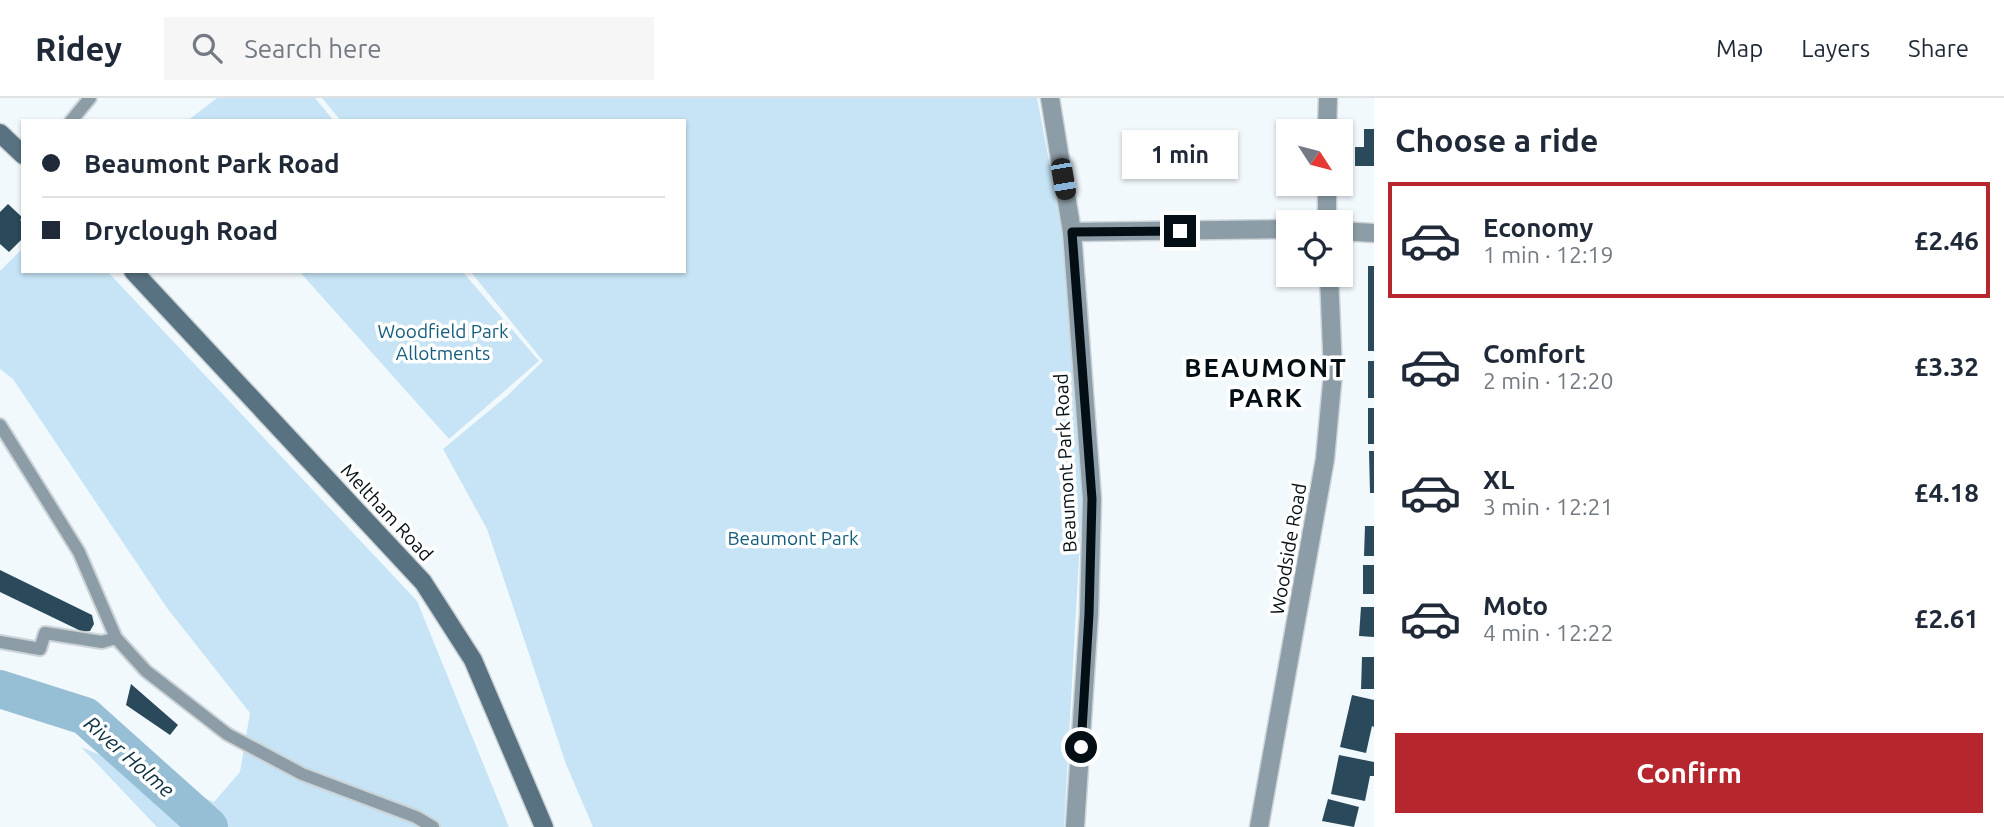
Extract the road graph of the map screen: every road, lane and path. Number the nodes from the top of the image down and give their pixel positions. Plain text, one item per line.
1 (90, 98) edge
2 (1050, 98) edge
3 (1328, 98) edge
4 (73, 119) edge
5 (1327, 119) edge
6 (0, 133) edge
7 (21, 153) edge
8 (1276, 229) edge
9 (1072, 232) junction
10 (1353, 232) edge
11 (1374, 233) edge
12 (135, 273) edge
13 (1329, 287) edge
14 (0, 425) edge
15 (116, 638) junction
16 (0, 642) edge
17 (433, 827) edge
18 (544, 827) edge
19 (1076, 827) edge
20 (1259, 827) edge

1 - 4 lane
2 - 9 street, Beaumont Park Road
3 - 5 street
6 - 7 main road
8 - 9 street
9 - 19 street, Beaumont Park Road
10 - 11 street
12 - 18 main road, Meltham Road
13 - 20 street, Woodside Road
14 - 15 lane
15 - 16 lane
15 - 17 lane

